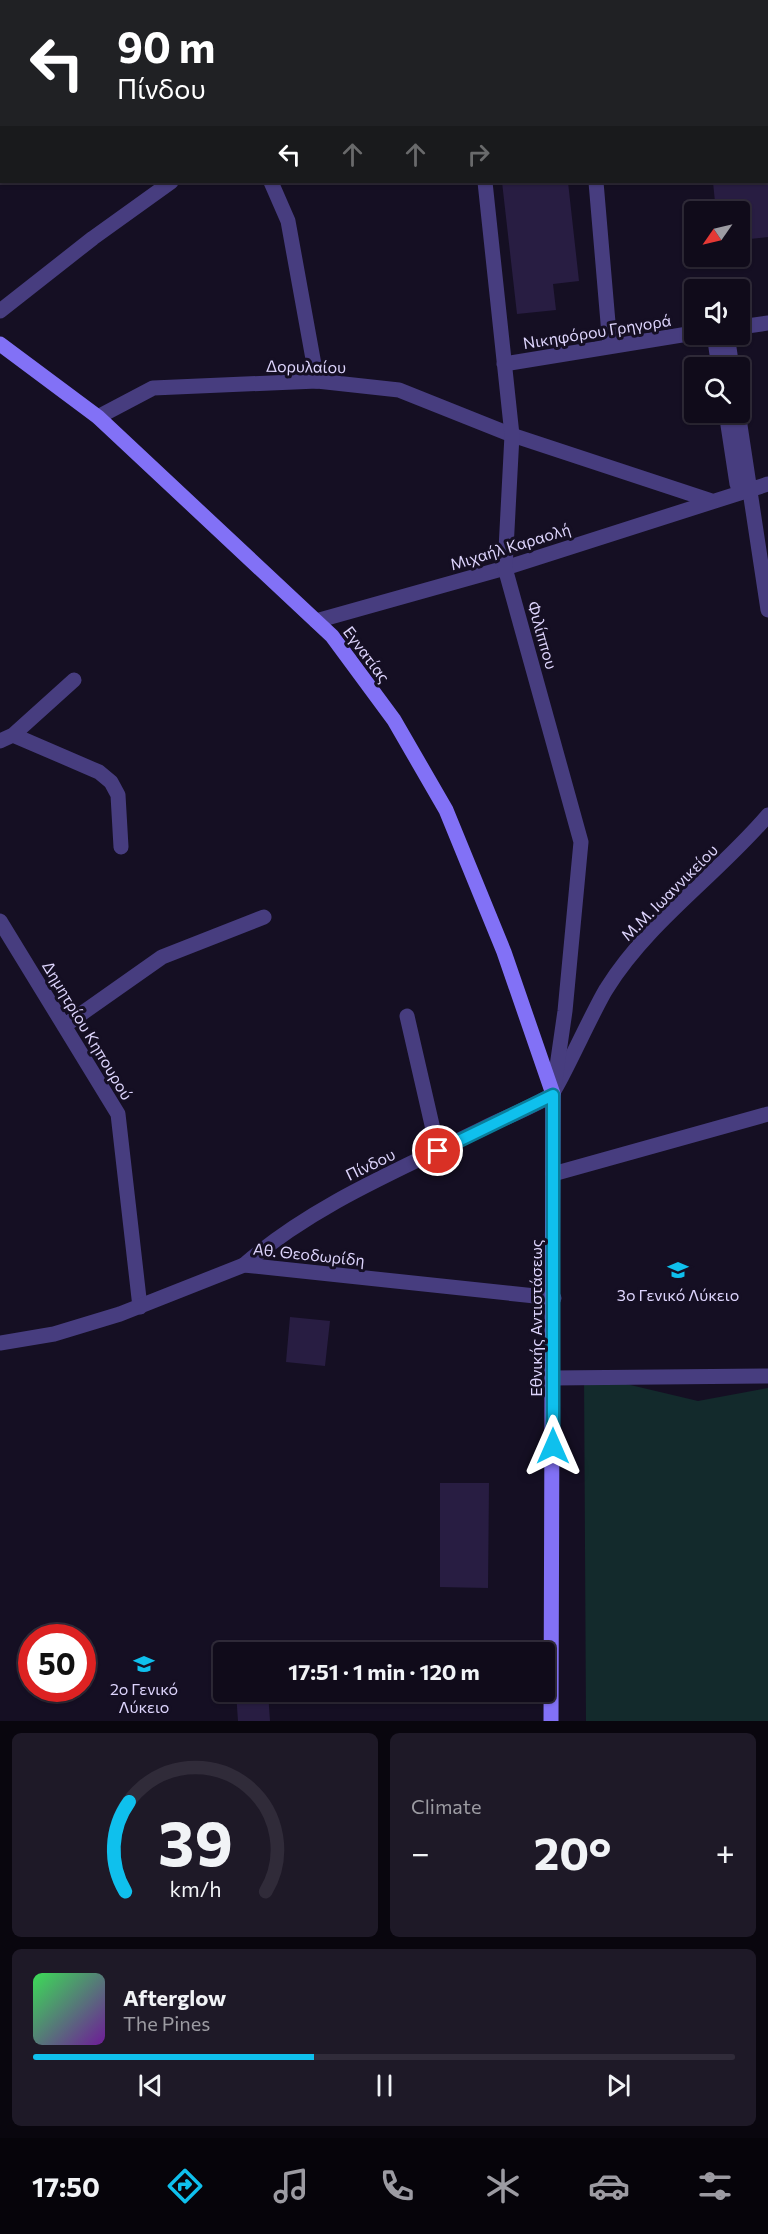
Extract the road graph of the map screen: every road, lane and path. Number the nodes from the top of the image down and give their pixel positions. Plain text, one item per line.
1 (170, 183) edge
2 (271, 183) edge
3 (485, 183) edge
4 (596, 183) edge
5 (0, 311) edge
6 (768, 323) edge
7 (750, 326) edge
8 (684, 335) edge
9 (0, 344) edge
10 (610, 346) junction
11 (504, 364) junction
12 (317, 381) junction
13 (98, 417) junction
14 (729, 423) edge
15 (739, 423) edge
16 (512, 435) junction
17 (768, 484) edge
18 (744, 491) junction
19 (712, 501) junction
20 (505, 568) junction
21 (768, 610) edge
22 (316, 621) junction
23 (74, 680) dead end
24 (6, 738) edge
25 (768, 815) edge
26 (121, 847) dead end
27 (264, 917) dead end
28 (0, 921) edge
29 (407, 1016) dead end
30 (64, 1026) junction
31 (553, 1095) junction
32 (768, 1114) edge
33 (438, 1151) junction
34 (554, 1174) junction
35 (244, 1265) junction
36 (554, 1298) junction
37 (140, 1308) junction
38 (0, 1343) edge
39 (768, 1376) edge
40 (553, 1378) junction
41 (551, 1721) edge

1 - 5 street
2 - 12 street
3 - 11 street, Φιλίππου
4 - 10 street
6 - 7 street
8 - 10 street, Νικηφόρου Γρηγορά
9 - 13 main road, Εγνατίας
10 - 11 street, Νικηφόρου Γρηγορά
11 - 16 street, Φιλίππου
12 - 13 street, Δορυλαίου
12 - 16 street, Δορυλαίου
13 - 22 main road, Εγνατίας
14 - 18 street
15 - 18 street
16 - 19 street
16 - 20 street, Φιλίππου
17 - 18 street, Μιχαήλ Καραολή
18 - 19 street, Μιχαήλ Καραολή
18 - 21 street
19 - 20 street, Μιχαήλ Καραολή
20 - 22 street, Μιχαήλ Καραολή
20 - 31 street, Φιλίππου
22 - 31 main road, Εγνατίας
23 - 24 street
24 - 26 street
25 - 31 street, Μ.Μ. Ιωαννικείου
27 - 30 street
28 - 30 street, Δημητρίου Κηπουρού
29 - 33 street
30 - 37 street, Δημητρίου Κηπουρού
31 - 33 street, Πίνδου
31 - 34 main road, Εθνικής Αντιστάσεως
32 - 34 street
33 - 35 street, Πίνδου
34 - 36 main road, Εθνικής Αντιστάσεως
35 - 36 street, Αθ. Θεοδωρίδη
35 - 37 street, Αθ. Θεοδωρίδη
36 - 40 main road, Εθνικής Αντιστάσεως
37 - 38 street, Αθ. Θεοδωρίδη
39 - 40 street
40 - 41 main road, Εθνικής Αντιστάσεως

